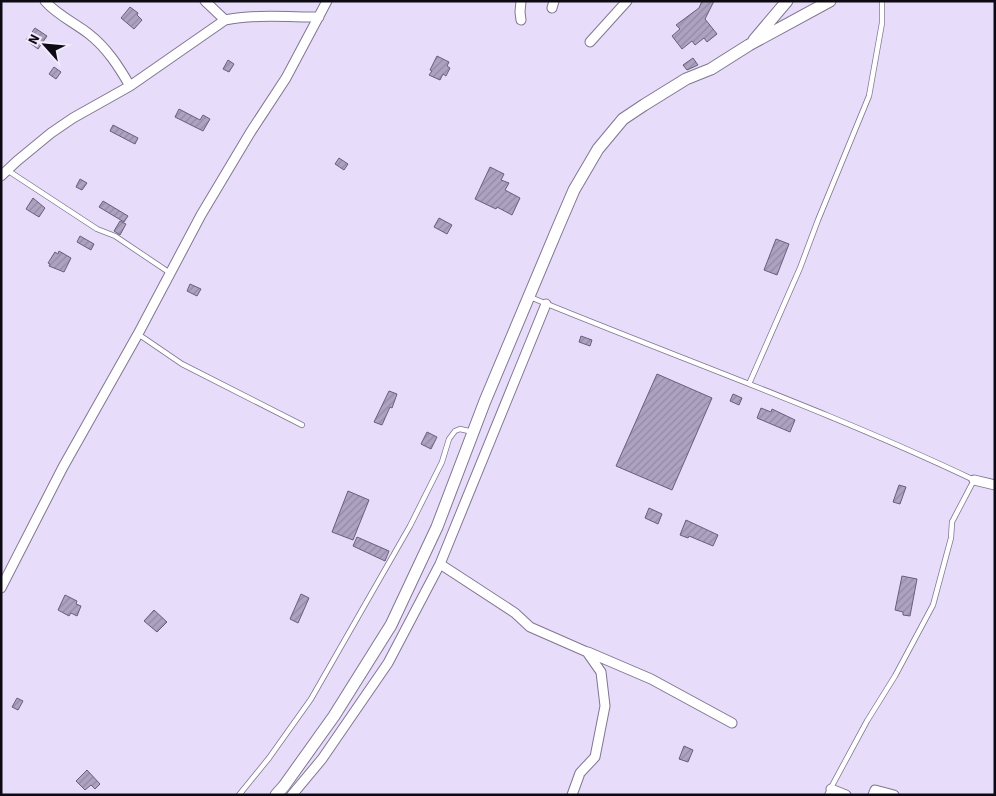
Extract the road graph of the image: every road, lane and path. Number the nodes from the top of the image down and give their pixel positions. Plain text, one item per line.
1 (45, 1) edge
2 (327, 1) edge
3 (521, 1) edge
4 (627, 1) edge
5 (787, 1) edge
6 (830, 1) edge
7 (882, 1) edge
8 (209, 3) edge
9 (319, 18) junction
10 (225, 20) junction
11 (521, 20) dead end
12 (590, 42) dead end
13 (749, 45) junction
14 (130, 86) junction
15 (4, 173) edge
16 (170, 273) junction
17 (529, 296) junction
18 (546, 304) junction
19 (138, 334) junction
20 (749, 384) junction
21 (302, 425) dead end
22 (474, 432) junction
23 (974, 480) junction
24 (995, 485) edge
25 (440, 564) junction
26 (1, 588) edge
27 (587, 652) junction
28 (732, 723) dead end
29 (829, 792) edge
30 (239, 795) edge
31 (276, 795) edge
32 (292, 795) edge
33 (572, 795) edge
34 (846, 795) edge
35 (873, 795) edge
36 (894, 795) edge

1 - 14 street
2 - 9 street
3 - 11 street
4 - 12 street
5 - 13 street
6 - 13 street
7 - 20 lane
8 - 10 street
9 - 10 street
9 - 16 street
10 - 14 street
13 - 17 street
14 - 15 street
15 - 16 lane
16 - 19 street
17 - 18 lane
17 - 22 street
18 - 20 lane
18 - 25 street
19 - 21 lane
19 - 26 street
20 - 23 lane
22 - 30 lane
22 - 31 street
23 - 24 street
23 - 29 lane
25 - 27 street
25 - 32 street
27 - 28 street
27 - 33 street
29 - 34 street
35 - 36 street

